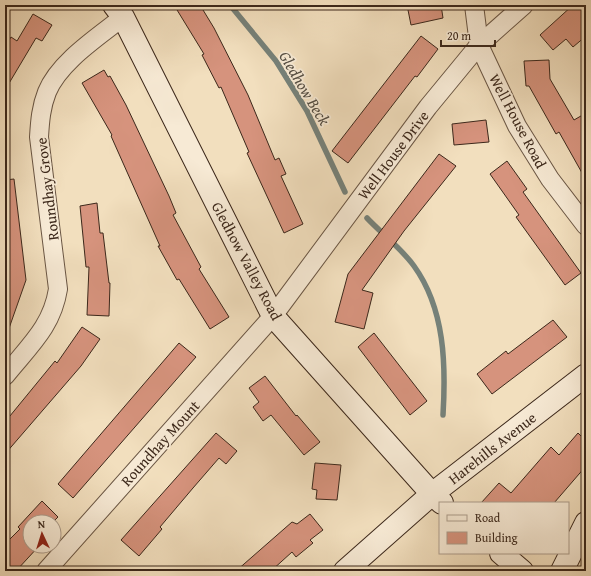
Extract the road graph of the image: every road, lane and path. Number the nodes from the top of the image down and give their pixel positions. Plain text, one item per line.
1 (474, 5) edge
2 (524, 5) edge
3 (118, 11) edge
4 (479, 45) junction
5 (583, 218) edge
6 (273, 316) junction
7 (586, 375) edge
8 (5, 376) edge
9 (437, 499) edge
10 (586, 523) edge
11 (502, 554) edge
12 (46, 571) edge
13 (345, 571) edge
14 (522, 571) edge
15 (562, 571) edge

1 - 4 street, Well House Road
2 - 4 street, Well House Drive
3 - 6 street, Gledhow Valley Road
3 - 8 street, Roundhay Grove
4 - 5 street, Well House Road
4 - 6 street, Well House Drive
6 - 9 street, Gledhow Valley Road
6 - 12 street, Roundhay Mount
7 - 9 street, Harehills Avenue
9 - 13 street, Harehills Avenue
10 - 15 street
11 - 14 street

